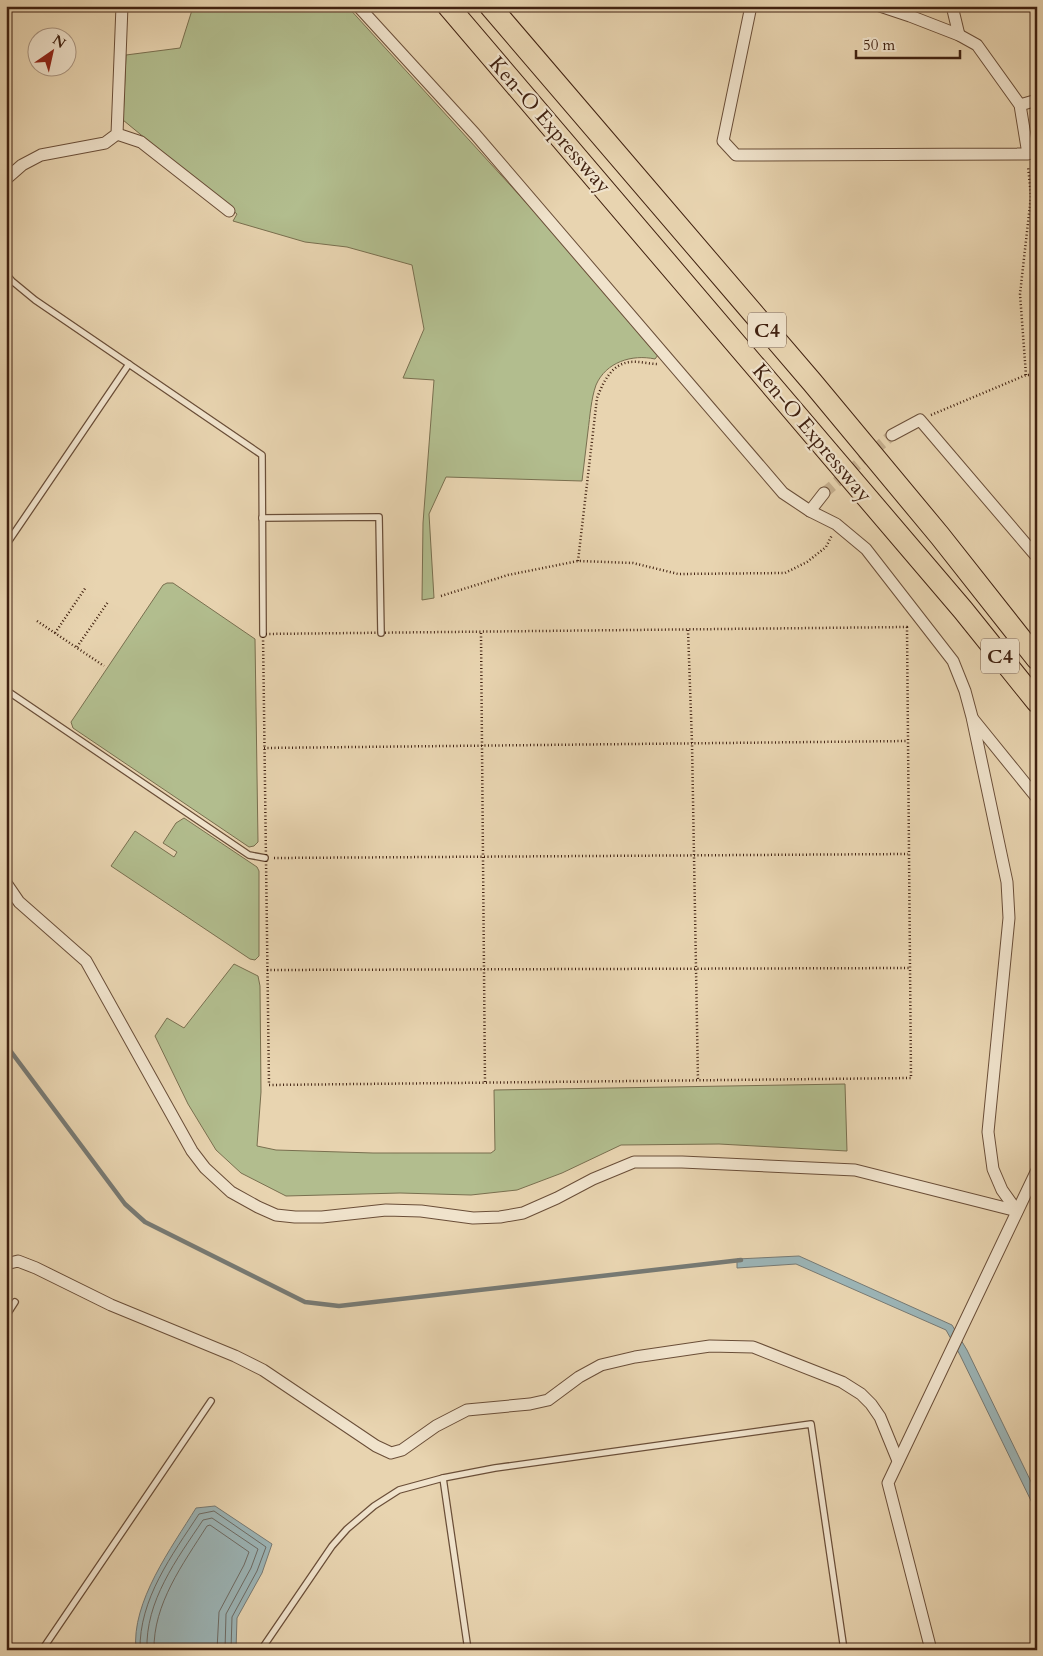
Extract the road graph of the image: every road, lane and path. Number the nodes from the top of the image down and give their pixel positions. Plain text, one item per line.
1 (122, 6) edge
2 (358, 6) edge
3 (448, 6) edge
4 (490, 6) edge
5 (751, 6) edge
6 (880, 6) edge
7 (952, 6) edge
8 (959, 36) junction
9 (1037, 100) edge
10 (1020, 105) junction
11 (117, 134) junction
12 (1028, 154) junction
13 (6, 179) edge
14 (229, 211) dead end
15 (6, 274) edge
16 (671, 363) junction
17 (129, 364) junction
18 (1026, 375) junction
19 (1037, 375) edge
20 (920, 420) junction
21 (892, 435) tunnel mouth
22 (824, 493) tunnel mouth
23 (810, 511) junction
24 (262, 518) junction
25 (836, 524) junction
26 (6, 546) edge
27 (1037, 556) edge
28 (578, 561) junction
29 (86, 587) dead end
30 (441, 596) dead end
31 (108, 602) dead end
32 (37, 621) dead end
33 (688, 630) junction
34 (55, 633) junction
35 (382, 633) dead end
36 (263, 634) joint
37 (77, 648) junction
38 (1037, 658) edge
39 (104, 666) dead end
40 (6, 690) edge
41 (1037, 702) edge
42 (972, 717) junction
43 (908, 741) junction
44 (692, 743) junction
45 (482, 745) junction
46 (264, 748) junction
47 (1037, 798) edge
48 (908, 854) junction
49 (694, 856) junction
50 (265, 858) junction
51 (484, 858) junction
52 (6, 883) edge
53 (696, 968) junction
54 (910, 968) junction
55 (484, 969) junction
56 (267, 970) junction
57 (698, 1080) junction
58 (485, 1083) junction
59 (1037, 1170) edge
60 (1018, 1211) junction
61 (6, 1264) edge
62 (15, 1302) dead end
63 (6, 1316) edge
64 (211, 1401) dead end
65 (898, 1461) junction
66 (443, 1478) junction
67 (42, 1650) edge
68 (261, 1650) edge
69 (468, 1650) edge
70 (844, 1650) edge
71 (931, 1650) edge

1 - 11 street
2 - 16 street
3 - 41 highway, Ken-O Expressway / C4
4 - 38 highway, Ken-O Expressway / C4
5 - 12 street
6 - 8 street
7 - 8 street
8 - 10 street
9 - 10 street
10 - 12 street
11 - 13 street
11 - 14 street
12 - 18 path
15 - 17 lane
16 - 23 street
16 - 28 path
17 - 24 lane
17 - 26 lane
18 - 19 path
18 - 20 path
20 - 21 street
20 - 27 street
22 - 23 street
23 - 25 street
24 - 35 lane
24 - 36 lane
25 - 28 path
25 - 42 street
28 - 30 path
29 - 34 path
31 - 37 path
32 - 34 path
33 - 43 path
33 - 44 path
33 - 45 path
34 - 37 path
36 - 46 path
37 - 39 path
40 - 50 lane
42 - 47 street
42 - 60 street
43 - 44 path
43 - 48 path
44 - 45 path
44 - 49 path
45 - 46 path
45 - 51 path
46 - 50 path
48 - 49 path
48 - 54 path
49 - 51 path
49 - 53 path
50 - 51 path
50 - 56 path
51 - 55 path
52 - 60 street
53 - 54 path
53 - 55 path
53 - 57 path
54 - 57 path
55 - 56 path
55 - 58 path
56 - 58 path
57 - 58 path
59 - 60 street
60 - 65 street
61 - 65 street
62 - 63 lane
64 - 67 lane
65 - 71 street
66 - 68 lane
66 - 69 lane
66 - 70 lane

